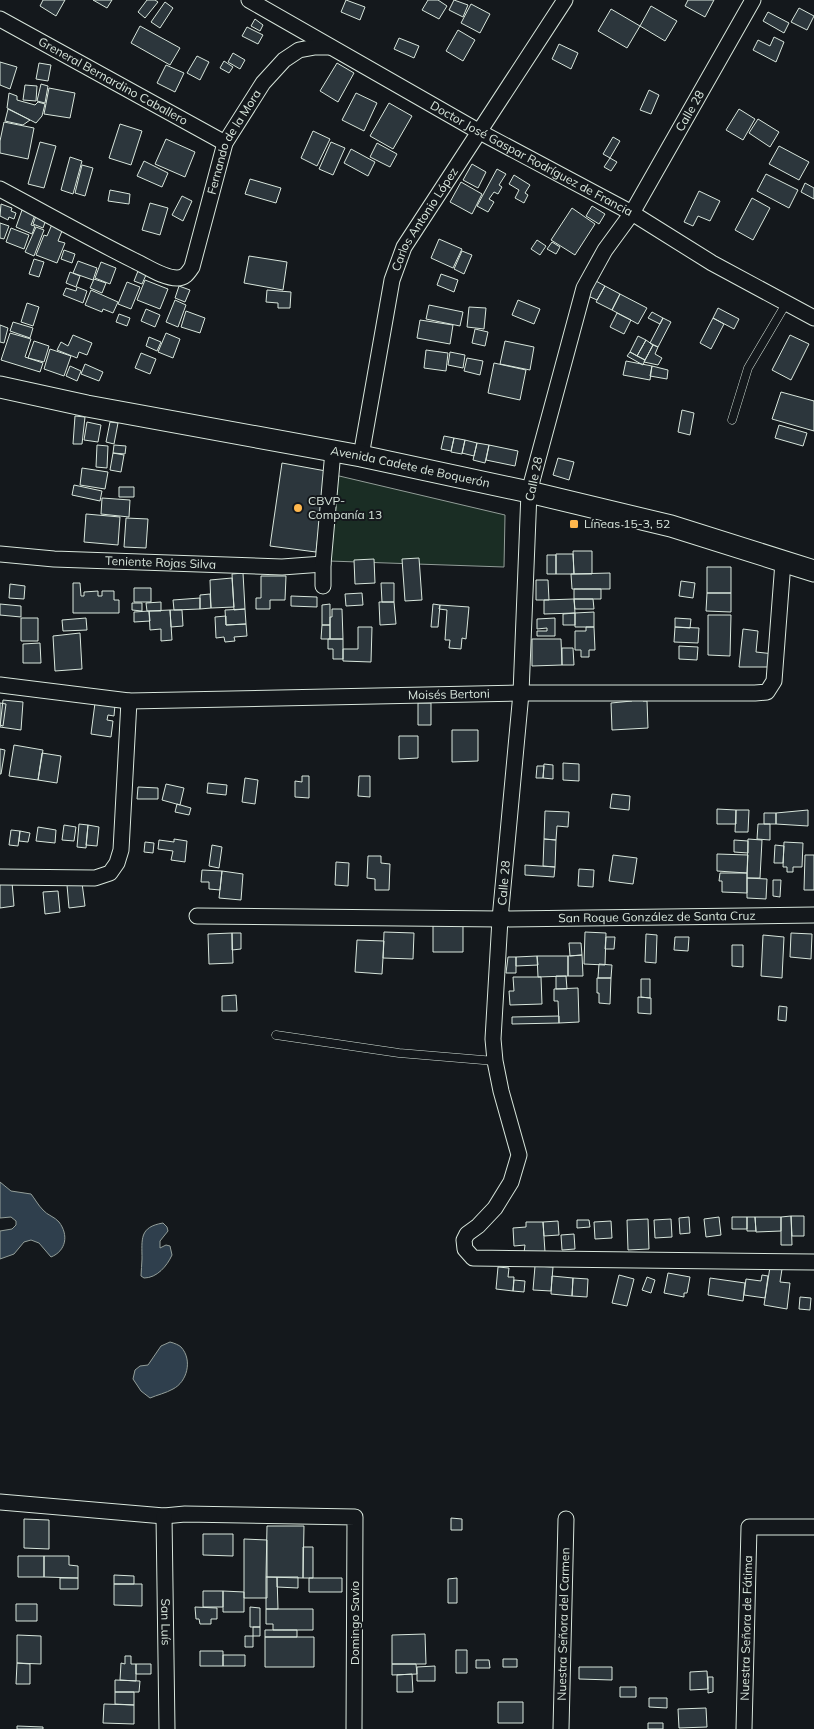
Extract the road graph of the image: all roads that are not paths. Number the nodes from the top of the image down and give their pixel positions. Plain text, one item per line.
1 (249, 0) edge
2 (752, 0) edge
3 (560, 4) edge
4 (0, 19) edge
5 (332, 48) junction
6 (478, 131) junction
7 (225, 143) junction
8 (0, 189) edge
9 (632, 213) junction
10 (787, 302) junction
11 (814, 318) edge
12 (0, 387) edge
13 (732, 420) dead end
14 (333, 450) junction
15 (361, 456) junction
16 (529, 492) junction
17 (0, 554) edge
18 (783, 562) junction
19 (323, 564) junction
20 (814, 572) edge
21 (324, 586) dead end
22 (0, 686) edge
23 (521, 693) junction
24 (129, 702) junction
25 (0, 877) edge
26 (814, 915) edge
27 (197, 916) dead end
28 (500, 919) junction
29 (276, 1036) dead end
30 (495, 1061) junction
31 (814, 1262) edge
32 (0, 1502) edge
33 (164, 1516) junction
34 (566, 1519) dead end
35 (814, 1527) edge
36 (167, 1729) edge
37 (354, 1729) edge
38 (561, 1729) edge
39 (744, 1729) edge

1 - 5 street, Doctor José Gaspar Rodríguez de Francia
2 - 9 street, Calle 28
3 - 6 street, Carlos Antonio López
4 - 7 street, Greneral Bernardino Caballero
5 - 6 street, Doctor José Gaspar Rodríguez de Francia
5 - 7 street, Fernando de la Mora
6 - 9 street, Doctor José Gaspar Rodríguez de Francia
6 - 15 street, Carlos Antonio López
7 - 8 street, Fernando de la Mora
9 - 10 street, Doctor José Gaspar Rodríguez de Francia
9 - 16 street, Calle 28
10 - 11 street, Doctor José Gaspar Rodríguez de Francia
10 - 13 lane
12 - 14 main road, Avenida Cadete de Boquerón
14 - 15 main road, Avenida Cadete de Boquerón
14 - 19 street
15 - 16 main road, Avenida Cadete de Boquerón
16 - 18 main road, Avenida Cadete de Boquerón
16 - 23 street, Calle 28
17 - 19 street, Teniente Rojas Silva
18 - 20 main road, Avenida Cadete de Boquerón
18 - 23 street, Moisés Bertoni
19 - 21 street
22 - 24 street, Moisés Bertoni
23 - 24 street, Moisés Bertoni
23 - 28 street, Calle 28
24 - 25 street
26 - 28 street, San Roque González de Santa Cruz
27 - 28 street, San Roque González de Santa Cruz
28 - 30 street, Calle 28
29 - 30 lane
30 - 31 street, Calle 28
32 - 33 street
33 - 36 street, San Luís
33 - 37 street, Domingo Savio
34 - 38 street, Nuestra Señora del Carmen
35 - 39 street, Nuestra Señora de Fátima

